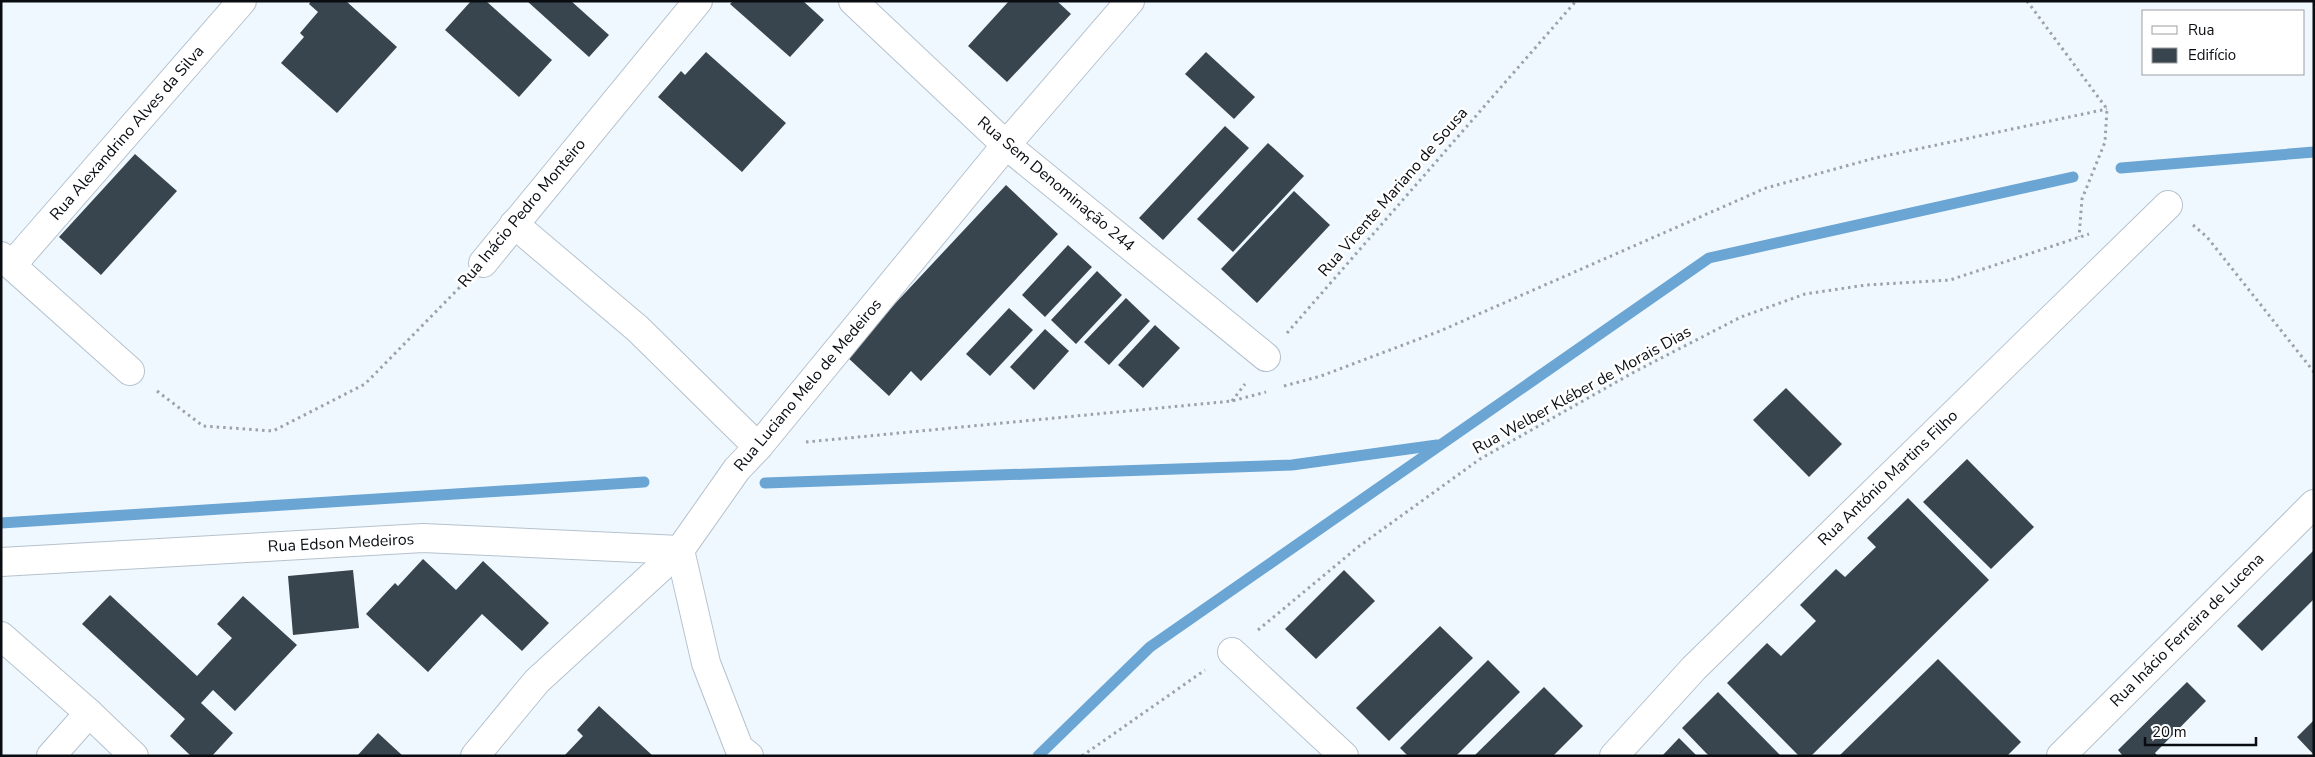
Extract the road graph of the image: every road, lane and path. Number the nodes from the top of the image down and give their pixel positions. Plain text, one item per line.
1 (242, 1) edge
2 (698, 1) edge
3 (853, 1) edge
4 (1130, 1) edge
5 (1576, 1) edge
6 (2026, 1) edge
7 (2107, 109) junction
8 (1006, 145) junction
9 (2168, 205) joint
10 (514, 224) junction
11 (2097, 231) dead end
12 (2079, 237) junction
13 (7, 260) edge
14 (483, 263) joint
15 (1266, 357) junction
16 (130, 370) joint
17 (2314, 372) edge
18 (1276, 389) dead end
19 (1268, 391) dead end
20 (1232, 401) junction
21 (758, 447) junction
22 (2314, 504) edge
23 (680, 550) junction
24 (1, 562) edge
25 (1, 636) edge
26 (1232, 652) junction
27 (89, 713) junction
28 (51, 756) edge
29 (134, 756) edge
30 (475, 756) edge
31 (749, 756) edge
32 (1082, 756) edge
33 (1344, 756) edge
34 (1614, 756) edge
35 (2061, 756) edge

1 - 13 street, Rua Alexandrino Alves da Silva
2 - 10 street, Rua Inácio Pedro Monteiro
3 - 8 street, Rua Sem Denominação 244
4 - 8 street, Rua Luciano Melo de Medeiros
5 - 15 path, Rua Vicente Mariano de Sousa
6 - 7 path
7 - 12 path
7 - 18 path
8 - 15 street, Rua Sem Denominação 244
8 - 21 street, Rua Luciano Melo de Medeiros
9 - 17 path
9 - 34 street, Rua António Martins Filho
10 - 14 street, Rua Inácio Pedro Monteiro
10 - 21 street
11 - 12 path, Rua Welber Kléber de Morais Dias
12 - 26 path, Rua Welber Kléber de Morais Dias
13 - 16 street
14 - 16 path, Rua Inácio Pedro Monteiro
15 - 20 path, Rua Vicente Mariano de Sousa
19 - 20 path
20 - 21 path
21 - 23 street, Rua Luciano Melo de Medeiros
22 - 35 street, Rua Inácio Ferreira de Lucena
23 - 24 street, Rua Edson Medeiros
23 - 30 street, Rua Luciano Melo de Medeiros
23 - 31 street
25 - 27 street
26 - 32 path, Rua Welber Kléber de Morais Dias
26 - 33 street
27 - 28 street
27 - 29 street

